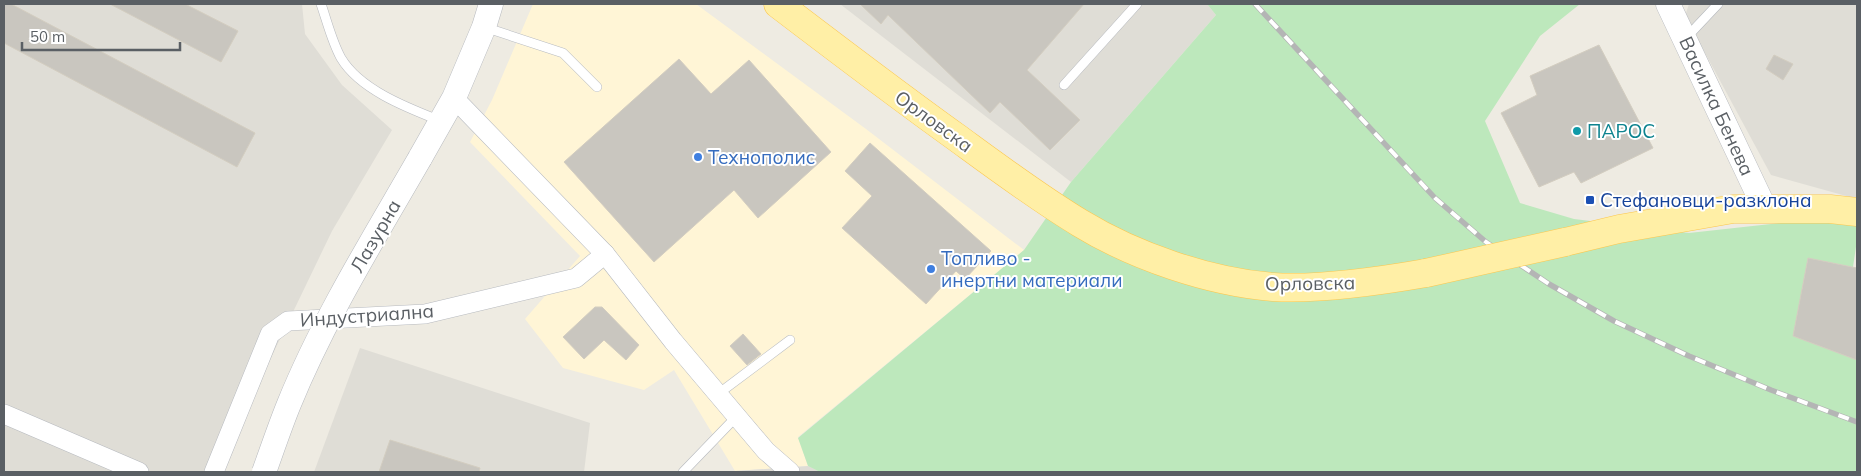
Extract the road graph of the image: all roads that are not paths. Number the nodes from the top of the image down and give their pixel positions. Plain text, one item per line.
1 (321, 4) edge
2 (491, 4) edge
3 (778, 4) edge
4 (1137, 4) edge
5 (1668, 4) edge
6 (1718, 4) edge
7 (484, 27) junction
8 (1685, 39) junction
9 (1064, 85) dead end
10 (598, 87) dead end
11 (454, 98) junction
12 (441, 121) junction
13 (1765, 209) junction
14 (1857, 212) edge
15 (605, 254) junction
16 (790, 340) dead end
17 (718, 394) junction
18 (4, 414) edge
19 (737, 416) junction
20 (139, 472) edge
21 (214, 472) edge
22 (264, 472) edge
23 (683, 472) edge
24 (790, 472) edge

1 - 12 lane
2 - 7 street, Лазурна
3 - 13 main road, Орловска, bridge
4 - 9 lane
5 - 8 street, Василка Бенева
6 - 8 lane
7 - 10 lane
7 - 11 street, Лазурна
8 - 13 street, Василка Бенева
11 - 12 street, Лазурна
11 - 15 street
12 - 22 street, Лазурна, bridge
13 - 14 main road, Орловска
15 - 17 street
15 - 21 street, Индустриална
16 - 17 lane
17 - 19 street
18 - 20 street
19 - 23 lane
19 - 24 street

